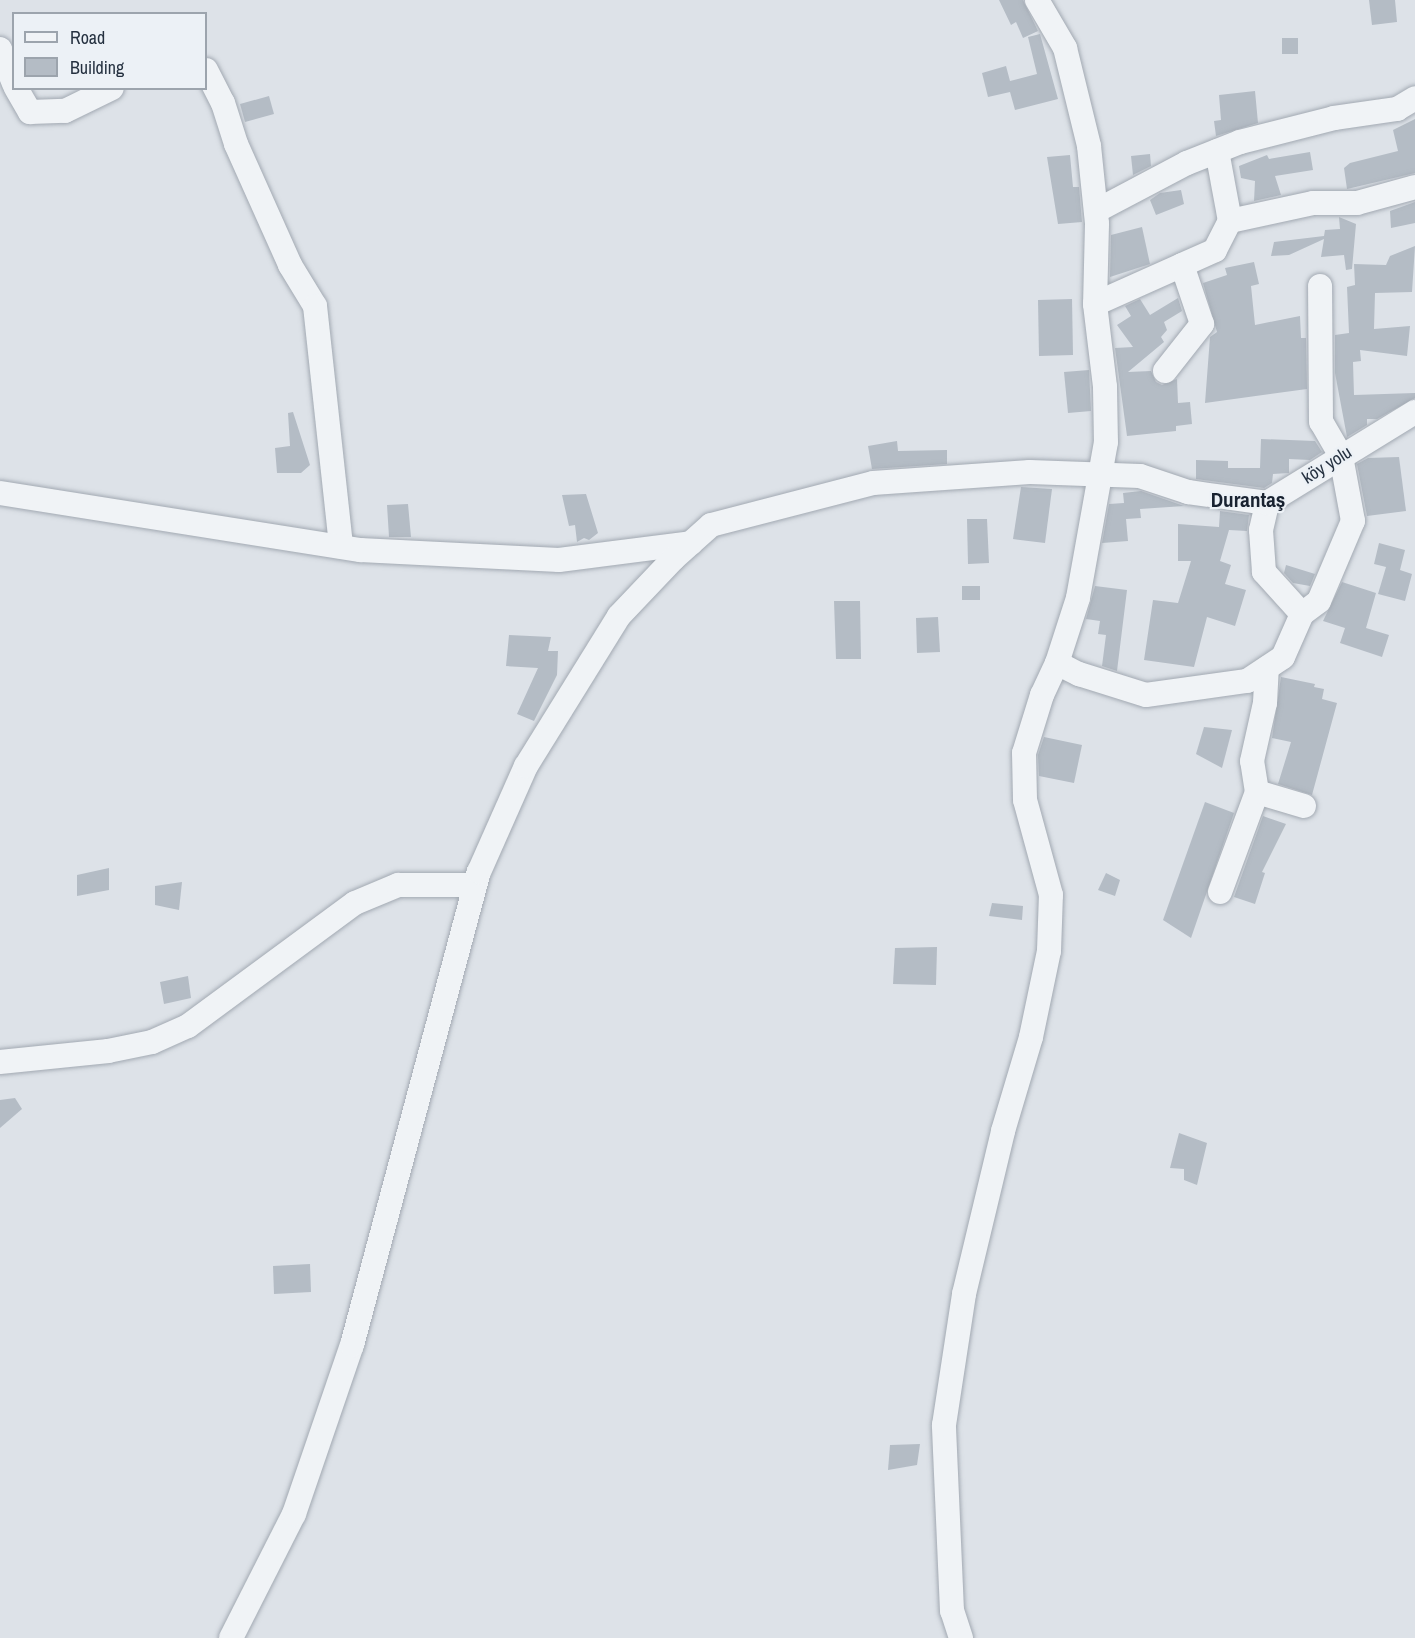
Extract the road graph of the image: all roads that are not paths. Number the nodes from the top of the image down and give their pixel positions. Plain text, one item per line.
1 (1037, 0) edge
2 (0, 49) edge
3 (207, 72) edge
4 (12, 79) edge
5 (17, 90) edge
6 (108, 90) edge
7 (1415, 98) edge
8 (1217, 151) junction
9 (1415, 187) edge
10 (1096, 211) junction
11 (1230, 221) junction
12 (1182, 265) junction
13 (1320, 286) dead end
14 (1095, 304) junction
15 (1165, 371) dead end
16 (1415, 412) edge
17 (1341, 456) junction
18 (1098, 474) junction
19 (0, 493) edge
20 (1267, 503) junction
21 (692, 543) junction
22 (341, 547) junction
23 (1302, 614) junction
24 (1057, 663) junction
25 (1267, 668) junction
26 (1257, 792) junction
27 (1304, 806) dead end
28 (476, 885) junction
29 (1221, 892) dead end
30 (0, 1062) edge
31 (231, 1638) edge
32 (962, 1638) edge

1 - 10 street
2 - 4 street
3 - 22 street
5 - 6 street
7 - 8 street
8 - 10 street
8 - 11 street
9 - 11 street
10 - 14 street
11 - 12 street
12 - 14 street
12 - 15 street
13 - 17 street
14 - 18 street
16 - 17 street, köy yolu
17 - 20 street, köy yolu
17 - 23 street
18 - 20 street
18 - 21 street
18 - 24 street
19 - 22 street
20 - 23 street
21 - 22 street
21 - 28 street
23 - 25 street
24 - 25 street
24 - 32 street
25 - 26 street
26 - 27 street
26 - 29 street
28 - 30 street
28 - 31 street

